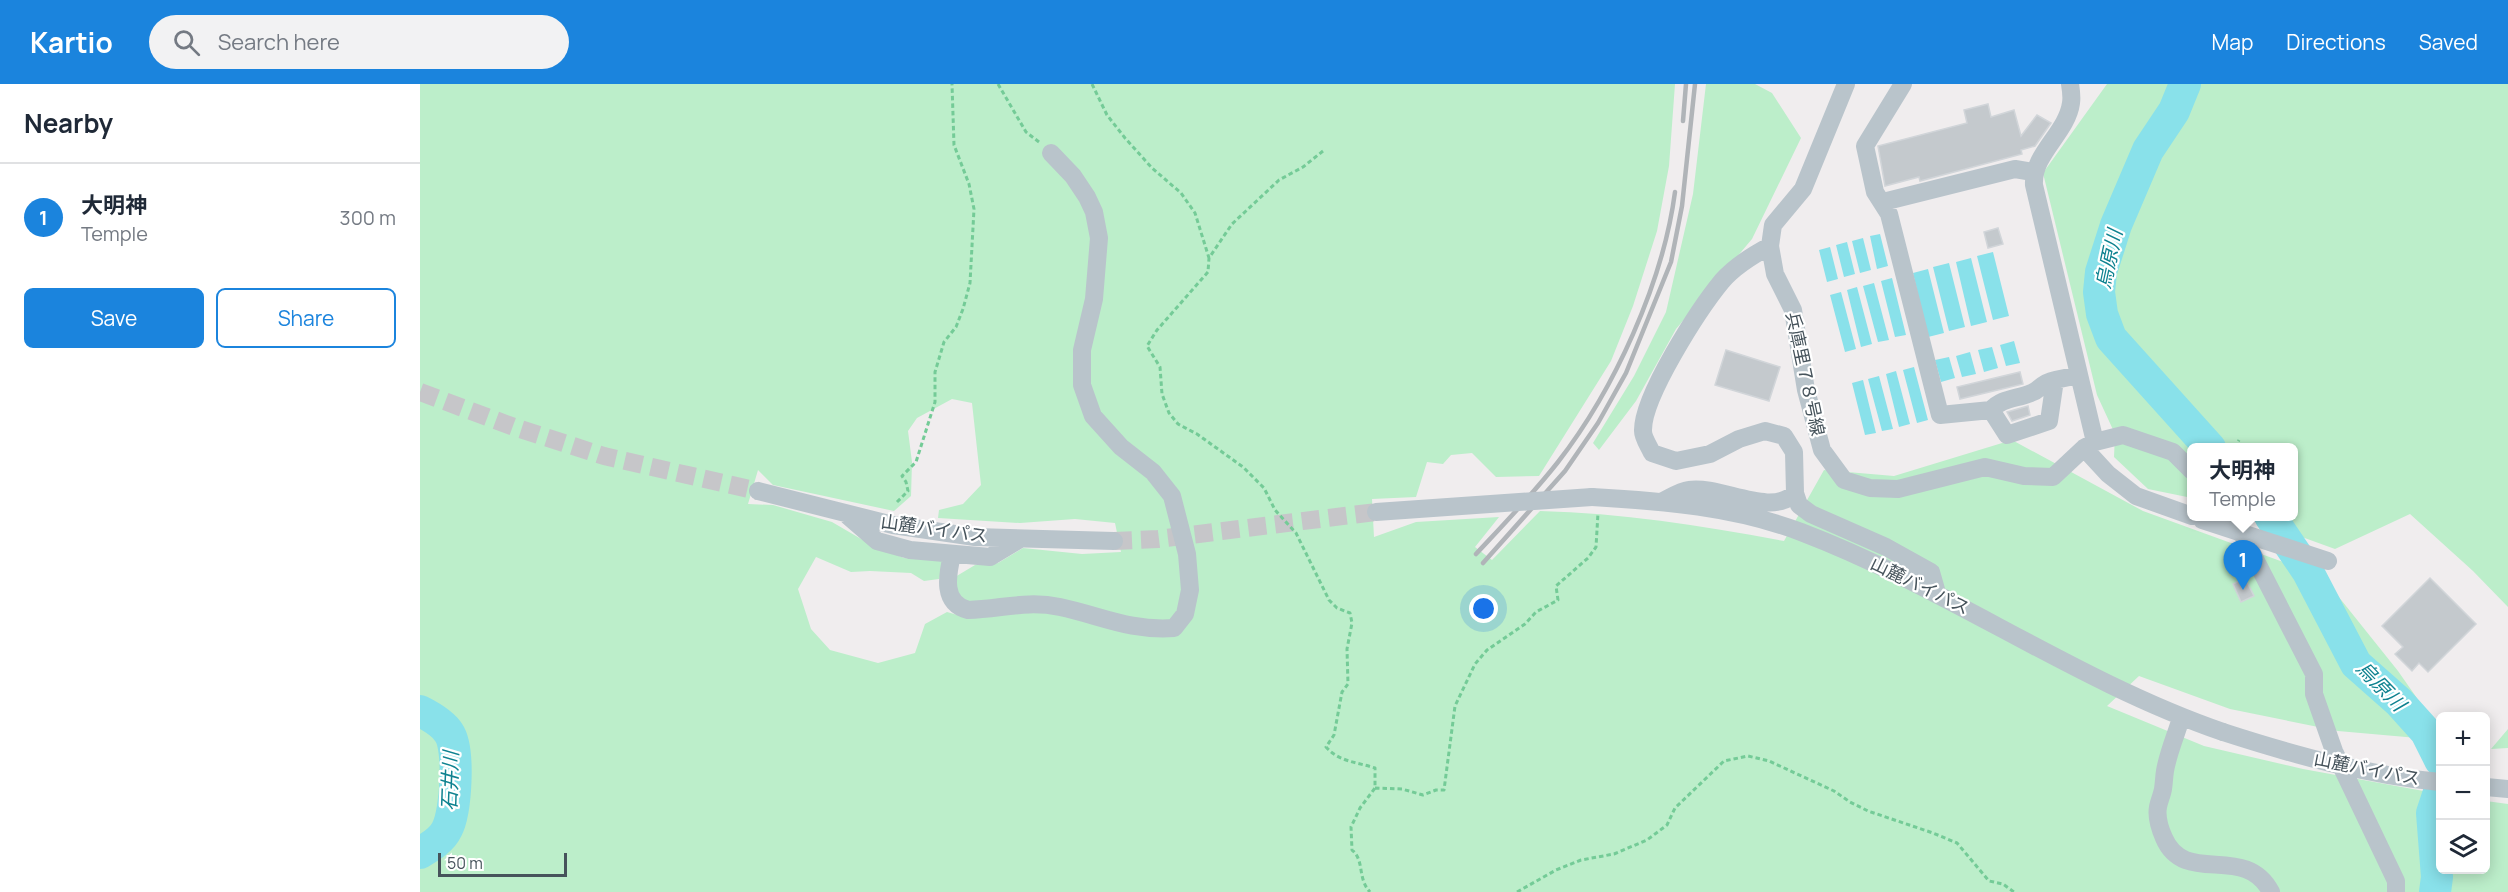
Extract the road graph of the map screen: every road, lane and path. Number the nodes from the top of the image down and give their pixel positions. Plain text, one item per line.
1 (952, 84) edge
2 (998, 84) edge
3 (1092, 84) edge
4 (1846, 84) edge
5 (1903, 84) edge
6 (2070, 84) edge
7 (1323, 151) dead end
8 (1051, 153) joint
9 (2033, 172) junction
10 (1883, 202) junction
11 (1770, 246) junction
12 (1209, 258) junction
13 (2079, 375) junction
14 (2055, 380) junction
15 (1991, 410) junction
16 (2239, 440) dead end
17 (2237, 443) edge
18 (2090, 445) junction
19 (2187, 466) edge
20 (758, 491) tunnel mouth
21 (1795, 493) junction
22 (1662, 501) junction
23 (897, 502) dead end
24 (1595, 504) junction
25 (1376, 512) tunnel mouth
26 (846, 514) junction
27 (2187, 514) edge
28 (2207, 521) edge
29 (2239, 527) edge
30 (1020, 539) junction
31 (1114, 541) tunnel mouth
32 (952, 555) junction
33 (2328, 561) dead end
34 (1937, 593) junction
35 (2181, 718) junction
36 (2436, 782) edge
37 (2490, 787) edge
38 (1375, 788) junction
39 (2508, 789) edge
40 (1370, 892) edge
41 (1517, 892) edge
42 (2014, 892) edge
43 (2271, 892) edge
44 (2396, 892) edge

1 - 23 path
2 - 8 path
3 - 12 path
4 - 11 street
5 - 10 street
6 - 9 street
7 - 12 path
8 - 32 street
9 - 10 street
9 - 13 street
10 - 15 street
11 - 18 street, 兵庫里７８号線
11 - 21 street
12 - 38 path
13 - 14 street
13 - 18 street
14 - 15 street
14 - 15 street
16 - 17 path, bridge
18 - 19 street
18 - 27 street
20 - 26 street, 山麓バイパス
21 - 22 street
21 - 34 street
22 - 24 street, 山麓バイパス
22 - 34 street, 山麓バイパス
24 - 25 street, 山麓バイパス, bridge
24 - 38 path
26 - 30 street, 山麓バイパス
26 - 32 street
28 - 33 street, bridge
29 - 44 street
30 - 31 street, 山麓バイパス
30 - 32 street
34 - 35 street, 山麓バイパス
35 - 36 street, 山麓バイパス, bridge
35 - 43 street
37 - 39 street
38 - 40 path
41 - 42 path

